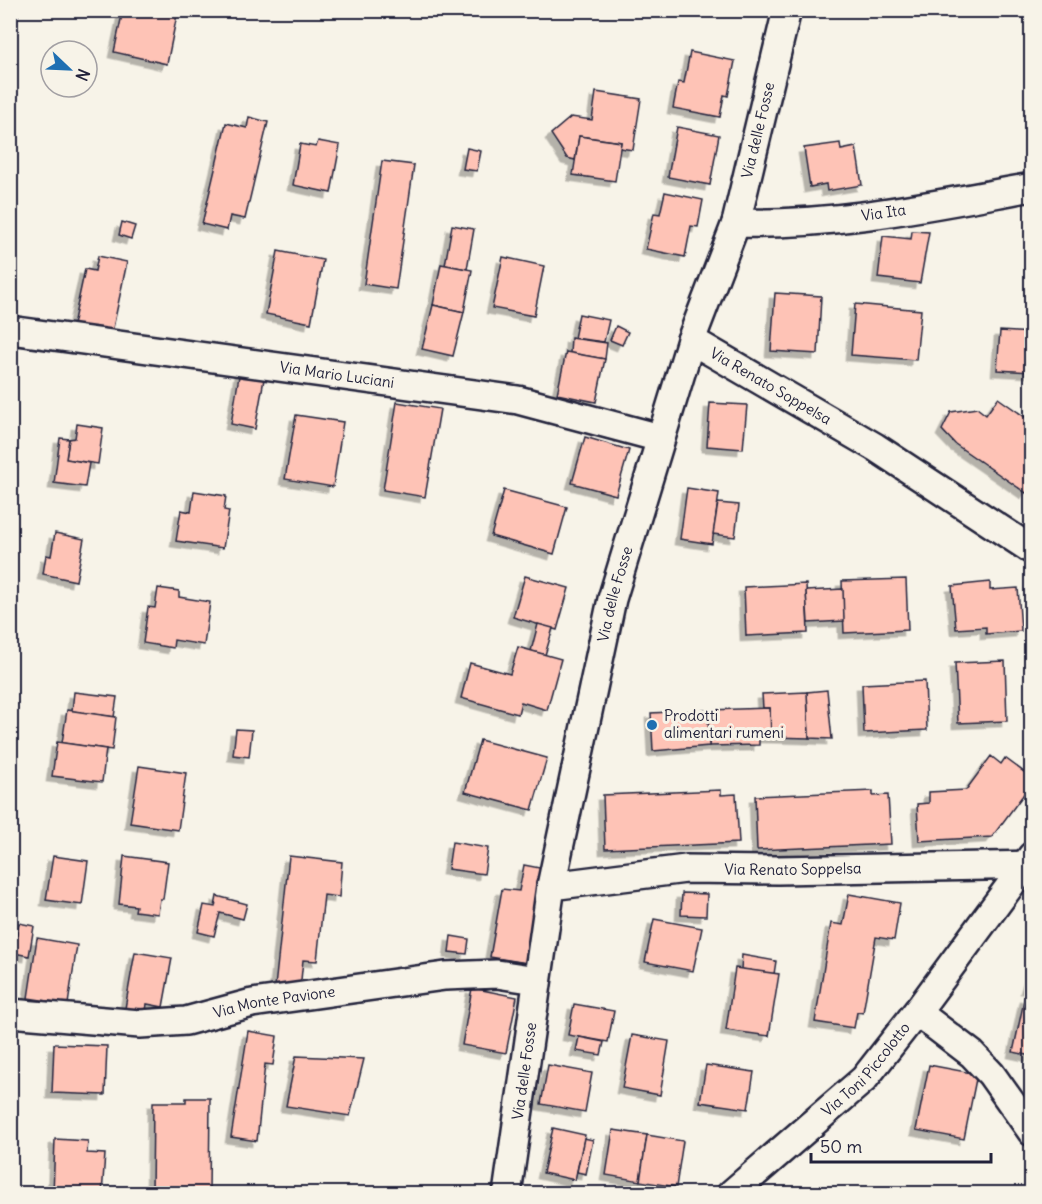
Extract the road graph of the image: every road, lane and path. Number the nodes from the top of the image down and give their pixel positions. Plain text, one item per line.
1 (788, 10) edge
2 (1032, 187) edge
3 (736, 223) junction
4 (10, 330) edge
5 (691, 340) junction
6 (660, 438) junction
7 (1032, 550) edge
8 (1030, 862) edge
9 (550, 886) junction
10 (537, 980) junction
11 (917, 1012) junction
12 (10, 1013) edge
13 (1032, 1132) edge
14 (507, 1194) edge
15 (731, 1194) edge

1 - 3 street, Via delle Fosse
2 - 3 street, Via Ita
3 - 5 street, Via delle Fosse
4 - 6 street, Via Mario Luciani
5 - 6 street, Via delle Fosse
5 - 7 street, Via Renato Soppelsa
6 - 9 street, Via delle Fosse
8 - 9 street, Via Renato Soppelsa
8 - 11 street, Via Toni Piccolotto
9 - 10 street, Via delle Fosse
10 - 12 street, Via Monte Pavione
10 - 14 street, Via delle Fosse
11 - 13 street, Via Toni Piccolotto
11 - 15 street, Via Toni Piccolotto

